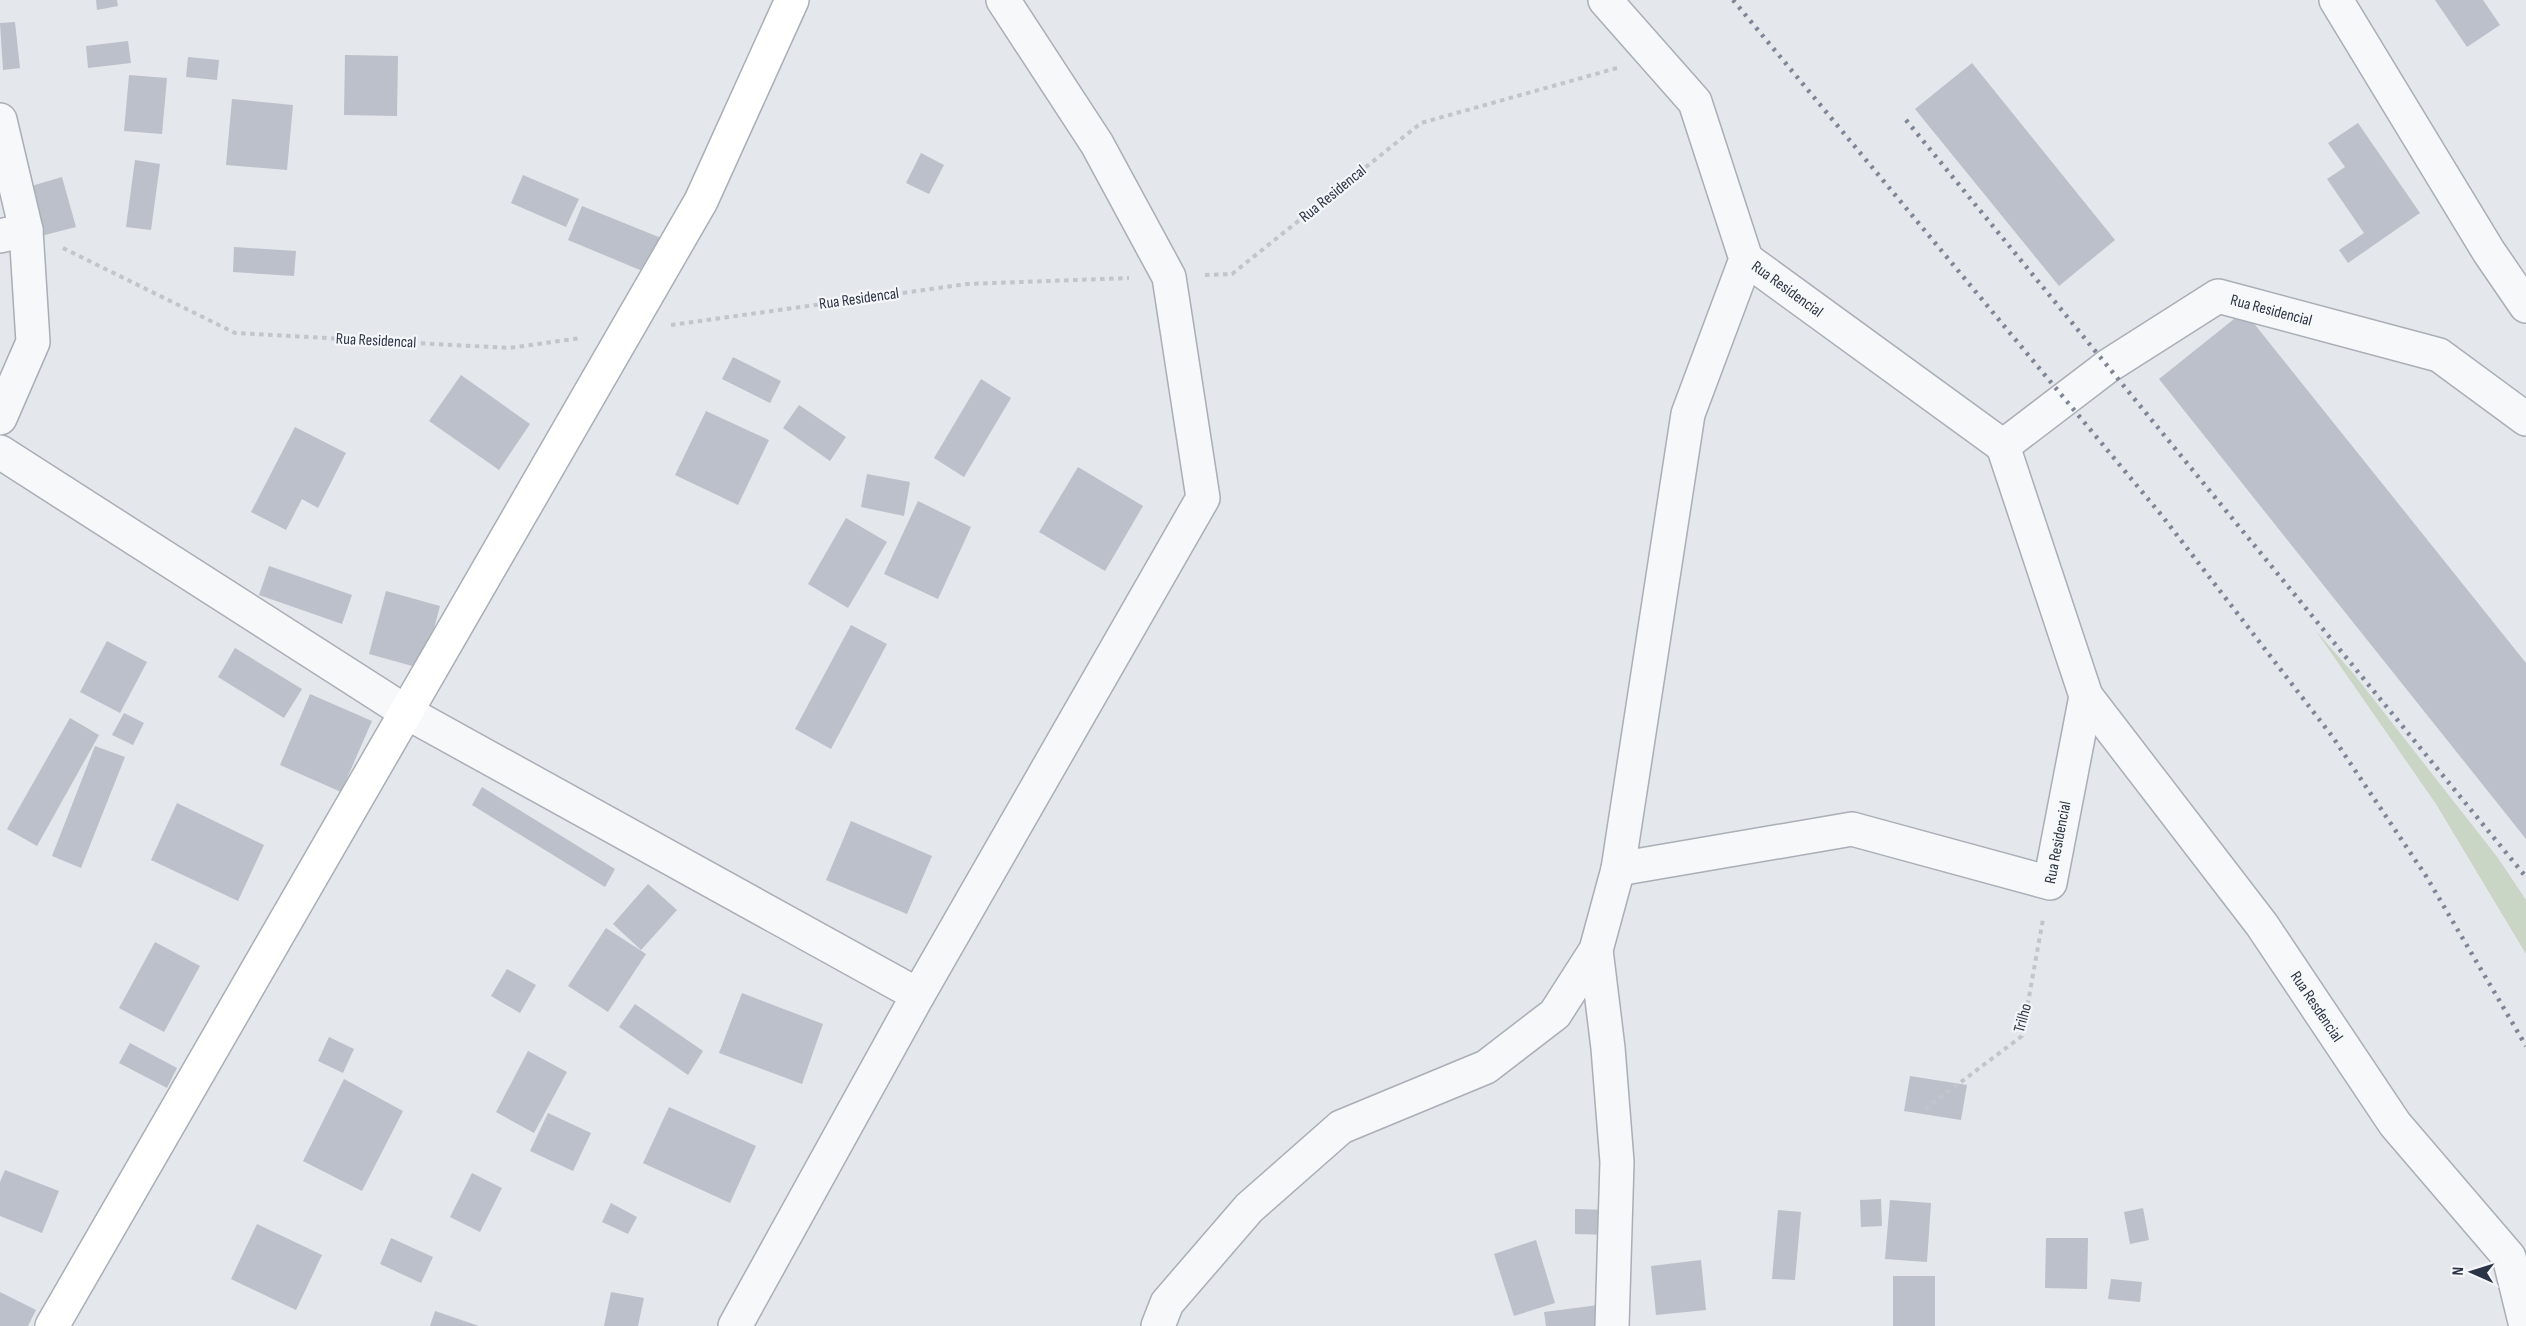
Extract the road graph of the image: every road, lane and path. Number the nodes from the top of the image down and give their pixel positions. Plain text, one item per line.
1 (792, 0) edge
2 (1003, 0) edge
3 (1605, 0) edge
4 (2336, 0) edge
5 (1655, 57) junction
6 (0, 120) edge
7 (13, 233) edge
8 (1746, 259) junction
9 (1169, 277) junction
10 (2526, 306) edge
11 (626, 332) junction
12 (0, 418) edge
13 (2526, 419) edge
14 (2003, 446) junction
15 (0, 452) edge
16 (2086, 696) junction
17 (406, 712) junction
18 (1618, 869) junction
19 (2050, 883) junction
20 (1596, 950) junction
21 (918, 995) junction
22 (1925, 1109) dead end
23 (52, 1326) edge
24 (735, 1326) edge
25 (1158, 1326) edge
26 (1612, 1326) edge
27 (2526, 1326) edge

1 - 11 street
2 - 9 street
3 - 5 street
4 - 10 street
5 - 8 street
5 - 9 path, Rua Residencal
6 - 7 street
7 - 11 path, Rua Residencal
7 - 12 street
8 - 14 street, Rua Residencial
8 - 18 street
9 - 11 path, Rua Residencal
9 - 21 street
11 - 17 street
13 - 14 street, Rua Residencial
14 - 16 street, Rua Residencial
15 - 17 street
16 - 19 street, Rua Residencial
16 - 27 street, Rua Resdencial
17 - 21 street
17 - 23 street
18 - 19 street, Rua Residencial
18 - 20 street
19 - 22 path, Trilho
20 - 25 street
20 - 26 street
21 - 24 street

